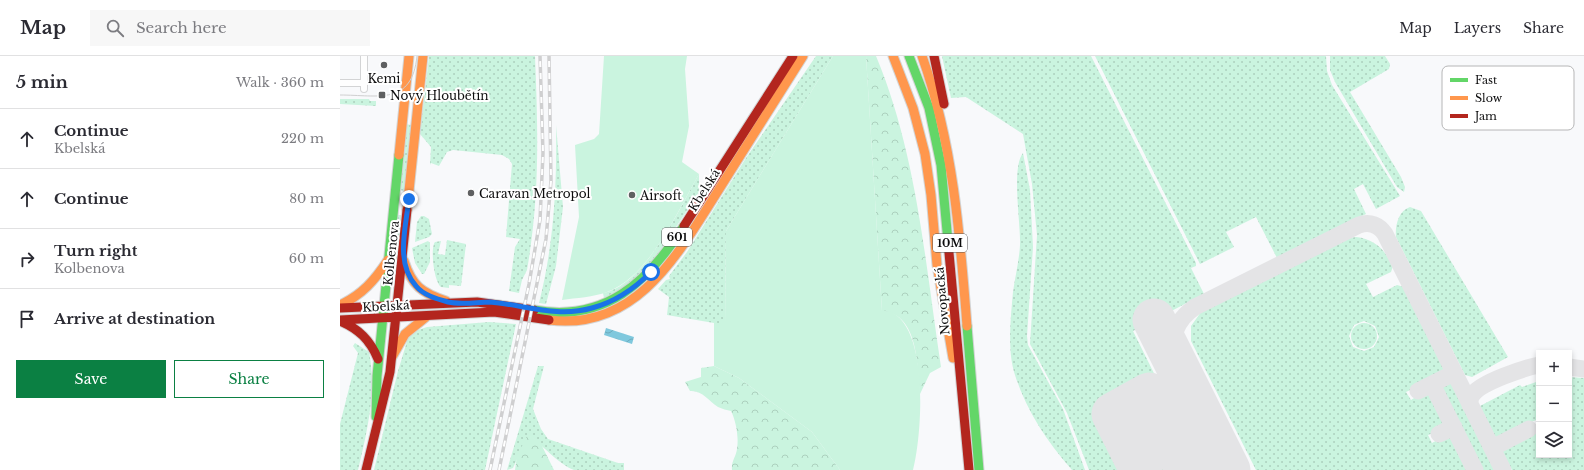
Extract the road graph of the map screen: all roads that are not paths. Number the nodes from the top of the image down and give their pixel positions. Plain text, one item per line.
1 (364, 56) edge
2 (409, 56) edge
3 (423, 56) edge
4 (793, 56) edge
5 (803, 56) edge
6 (893, 56) edge
7 (922, 56) edge
8 (934, 56) edge
9 (910, 59) edge
10 (340, 83) edge
11 (952, 176) junction
12 (403, 256) junction
13 (388, 260) junction
14 (450, 302) junction
15 (398, 305) junction
16 (384, 306) junction
17 (340, 307) edge
18 (428, 316) junction
19 (383, 318) junction
20 (396, 318) junction
21 (340, 321) edge
22 (392, 357) junction
23 (378, 362) junction
24 (376, 428) junction
25 (965, 430) junction
26 (366, 470) edge
27 (969, 470) edge
28 (979, 470) edge

1 - 10 street
2 - 13 main road, Kolbenova
3 - 12 main road, Kolbenova
4 - 14 main road, Kbelská / 601
5 - 18 main road, Kbelská / 601
6 - 25 main road, 10M
7 - 11 main road, 10M
8 - 11 main road, 10M
9 - 25 main road, Novopacká / 10M
11 - 28 main road, Novopacká / 10M
12 - 14 main road
12 - 15 main road, Kolbenova
13 - 16 main road, Kolbenova
13 - 17 main road
14 - 15 main road, Kbelská / 601
15 - 16 main road, Kbelská / 601
15 - 20 main road, Kolbenova
16 - 17 main road, Kbelská / 601
16 - 19 main road, Kolbenova
18 - 20 main road, Kbelská / 601
18 - 22 main road
19 - 20 main road, Kbelská / 601
19 - 21 main road, Kbelská / 601
19 - 23 main road, Kolbenova
20 - 22 main road, Kolbenova
21 - 23 main road
22 - 24 main road, Kolbenova
23 - 24 main road, Kolbenova
24 - 26 main road, Kolbenova
25 - 27 main road, Novopacká / 10M

